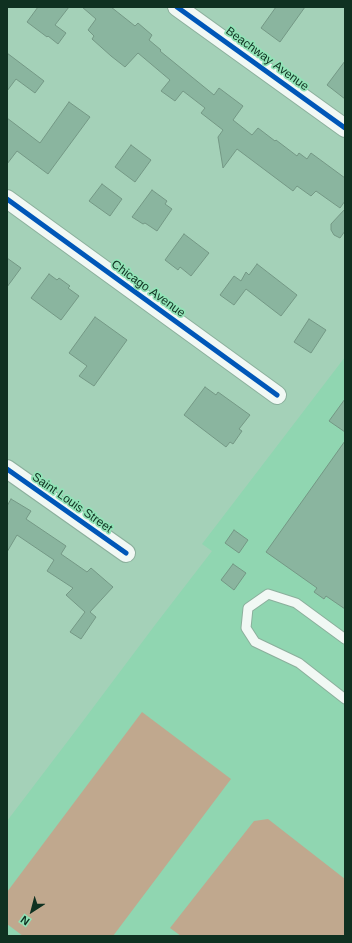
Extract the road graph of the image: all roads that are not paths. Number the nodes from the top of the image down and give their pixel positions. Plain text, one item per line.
1 (177, 7) edge
2 (345, 128) edge
3 (7, 199) edge
4 (277, 395) dead end
5 (7, 469) edge
6 (126, 553) dead end
7 (345, 638) edge
8 (345, 699) edge

1 - 2 street, Beachway Avenue
3 - 4 street, Chicago Avenue
5 - 6 street, Saint Louis Street
7 - 8 lane

